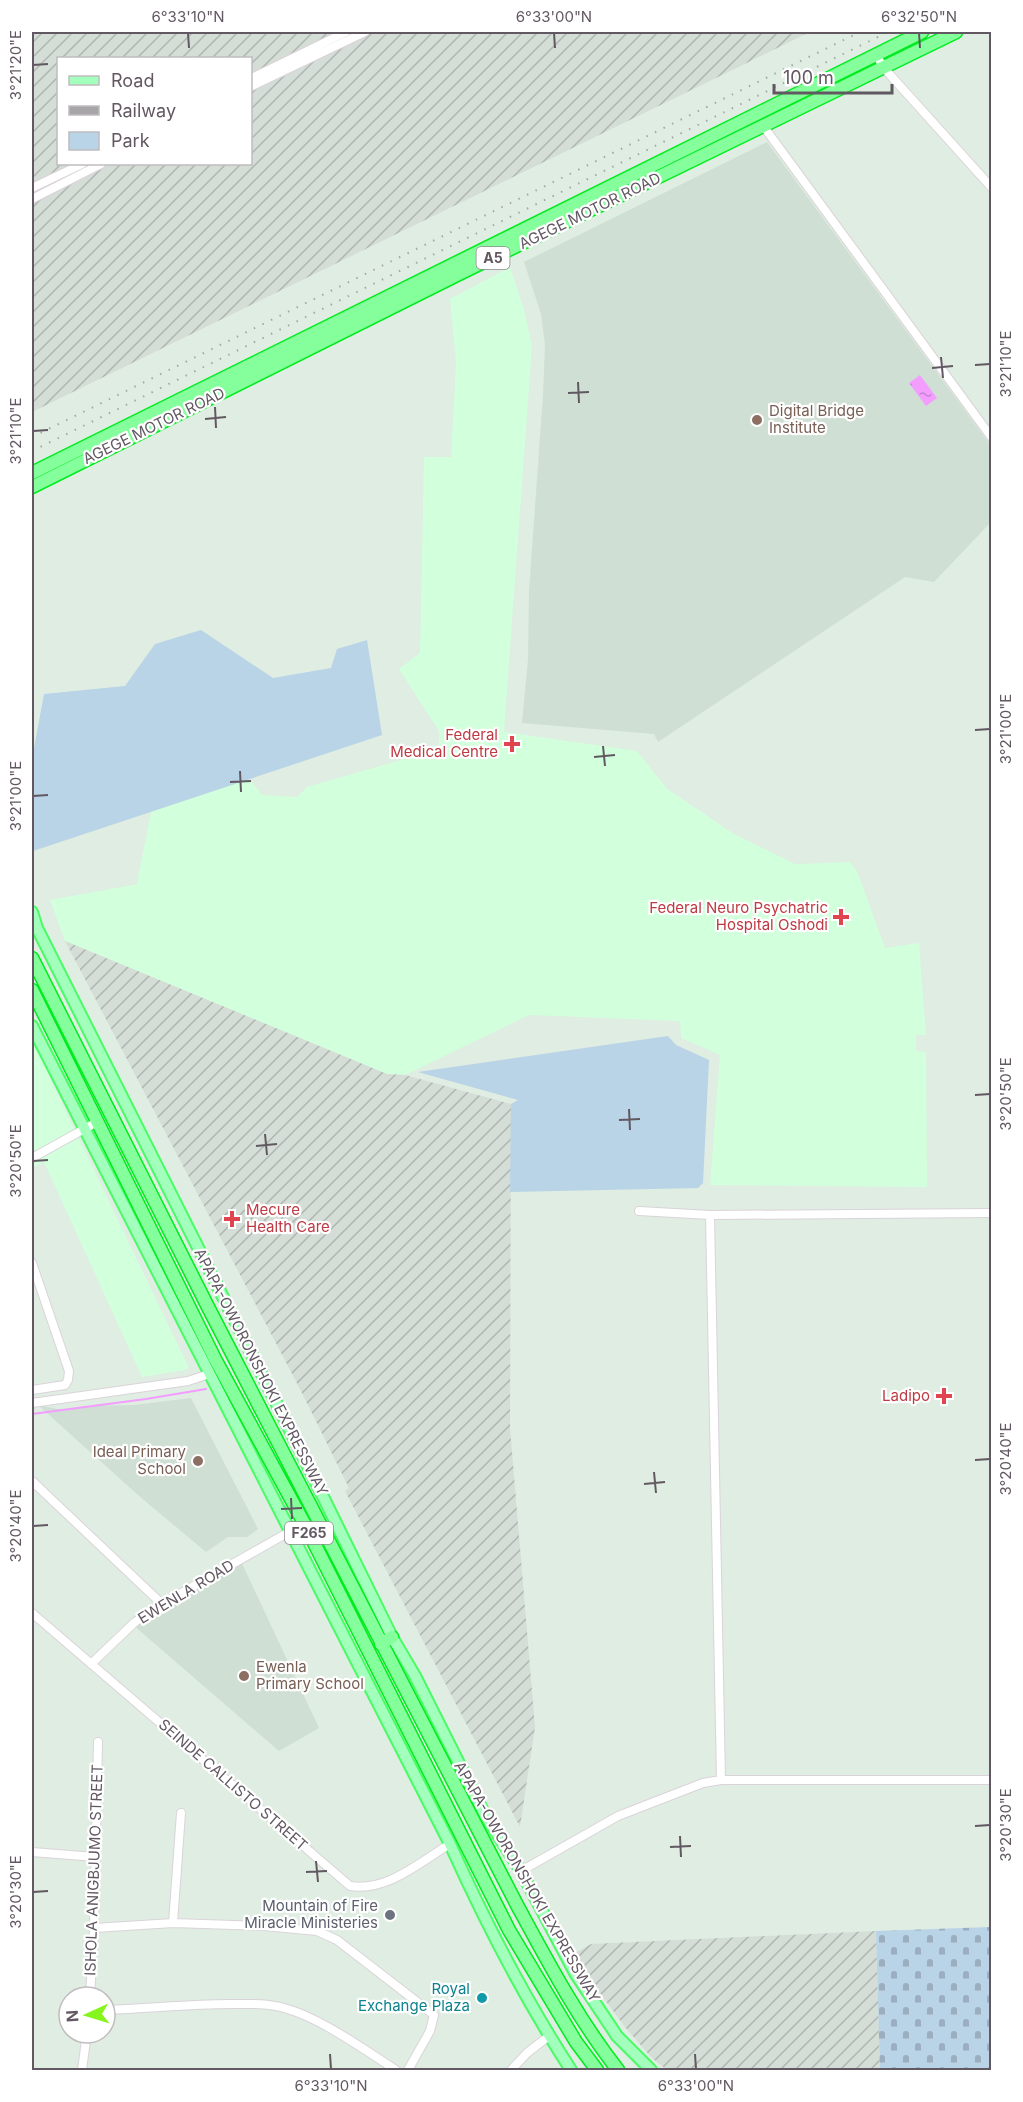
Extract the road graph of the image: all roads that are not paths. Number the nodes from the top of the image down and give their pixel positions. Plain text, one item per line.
1 (346, 32) edge
2 (365, 32) edge
3 (922, 32) edge
4 (956, 32) edge
5 (876, 54) junction
6 (883, 67) junction
7 (252, 78) edge
8 (252, 86) edge
9 (764, 127) junction
10 (80, 165) edge
11 (99, 165) edge
12 (32, 188) edge
13 (992, 188) edge
14 (32, 199) edge
15 (992, 438) edge
16 (108, 442) junction
17 (32, 473) edge
18 (32, 487) edge
19 (32, 912) edge
20 (32, 958) edge
21 (32, 990) edge
22 (32, 1026) edge
23 (97, 1122) junction
24 (84, 1129) junction
25 (32, 1158) edge
26 (639, 1211) dead end
27 (992, 1213) edge
28 (710, 1215) junction
29 (32, 1263) edge
30 (209, 1374) junction
31 (32, 1390) edge
32 (32, 1403) edge
33 (32, 1481) edge
34 (289, 1532) junction
35 (162, 1604) junction
36 (32, 1613) edge
37 (386, 1640) junction
38 (91, 1664) junction
39 (98, 1742) dead end
40 (721, 1780) junction
41 (992, 1780) edge
42 (181, 1814) dead end
43 (450, 1844) junction
44 (32, 1852) edge
45 (96, 1857) junction
46 (521, 1871) junction
47 (173, 1923) junction
48 (94, 1928) junction
49 (559, 1983) junction
50 (91, 1985) edge
51 (117, 2009) edge
52 (549, 2036) junction
53 (85, 2045) edge
54 (82, 2070) edge
55 (396, 2070) edge
56 (408, 2070) edge
57 (511, 2070) edge
58 (571, 2070) edge
59 (597, 2070) edge
60 (618, 2070) edge
61 (629, 2070) edge
62 (651, 2070) edge

1 - 7 street
2 - 8 street
3 - 5 highway, AGEGE MOTOR ROAD / A5
4 - 6 highway, AGEGE MOTOR ROAD / A5
5 - 6 street
5 - 16 highway, AGEGE MOTOR ROAD / A5
6 - 9 highway, AGEGE MOTOR ROAD / A5
6 - 13 street
9 - 15 street
9 - 16 highway, AGEGE MOTOR ROAD / A5
10 - 12 street
11 - 14 street
16 - 17 highway, AGEGE MOTOR ROAD / A5
16 - 18 highway, AGEGE MOTOR ROAD / A5
19 - 37 main road, APAPA-OWORONSHOKI EXPRESSWAY
20 - 37 highway, APAPA-OWORONSHOKI EXPRESSWAY / F265
21 - 23 highway, APAPA-OWORONSHOKI EXPRESSWAY / F265
22 - 24 main road
23 - 24 street
23 - 59 highway, APAPA-OWORONSHOKI EXPRESSWAY / F265
24 - 25 street
24 - 30 main road
26 - 28 street
27 - 28 street
28 - 40 street
29 - 31 street
30 - 32 street
30 - 34 main road
33 - 35 street
34 - 35 street, EWENLA ROAD
34 - 43 main road
35 - 38 street, EWENLA ROAD
36 - 38 street, SEINDE CALLISTO STREET
37 - 46 main road, APAPA-OWORONSHOKI EXPRESSWAY
37 - 49 highway, APAPA-OWORONSHOKI EXPRESSWAY / F265
38 - 43 street, SEINDE CALLISTO STREET
39 - 45 street, ISHOLA ANIGBJUMO STREET
40 - 41 street
40 - 46 street
42 - 47 street
43 - 52 main road
44 - 45 street
45 - 48 street, ISHOLA ANIGBJUMO STREET
46 - 62 main road, APAPA-OWORONSHOKI EXPRESSWAY
47 - 48 street
47 - 56 street
48 - 50 street, ISHOLA ANIGBJUMO STREET
49 - 60 highway, APAPA-OWORONSHOKI EXPRESSWAY / F265
49 - 61 highway
51 - 55 street
52 - 57 street
52 - 58 main road
53 - 54 street

